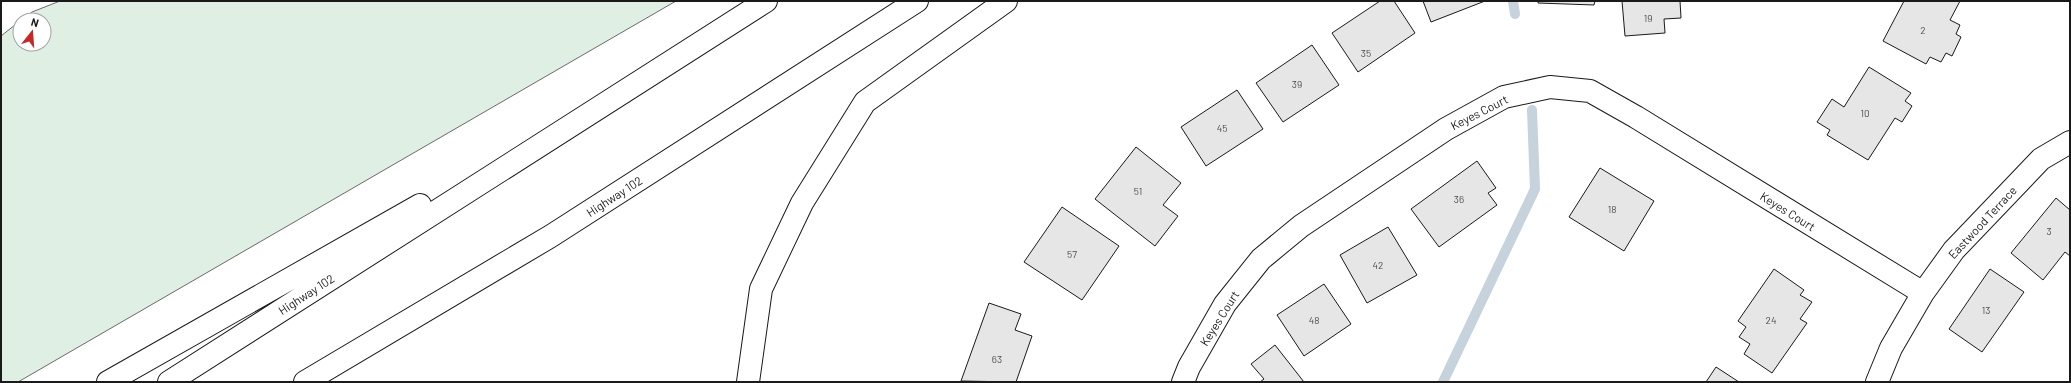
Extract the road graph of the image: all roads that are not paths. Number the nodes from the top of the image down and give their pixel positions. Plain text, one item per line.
1 (766, 1) edge
2 (917, 1) edge
3 (1006, 1) edge
4 (642, 79) junction
5 (2070, 142) edge
6 (1923, 293) junction
7 (108, 382) edge
8 (169, 382) edge
9 (305, 382) edge
10 (748, 382) edge
11 (1183, 382) edge
12 (1877, 382) edge

1 - 4 main road, Highway 102
2 - 9 main road, Highway 102
3 - 10 main road
4 - 7 main road
4 - 8 main road, Highway 102
5 - 6 main road, Eastwood Terrace
6 - 11 main road, Keyes Court
6 - 12 main road, Eastwood Terrace

